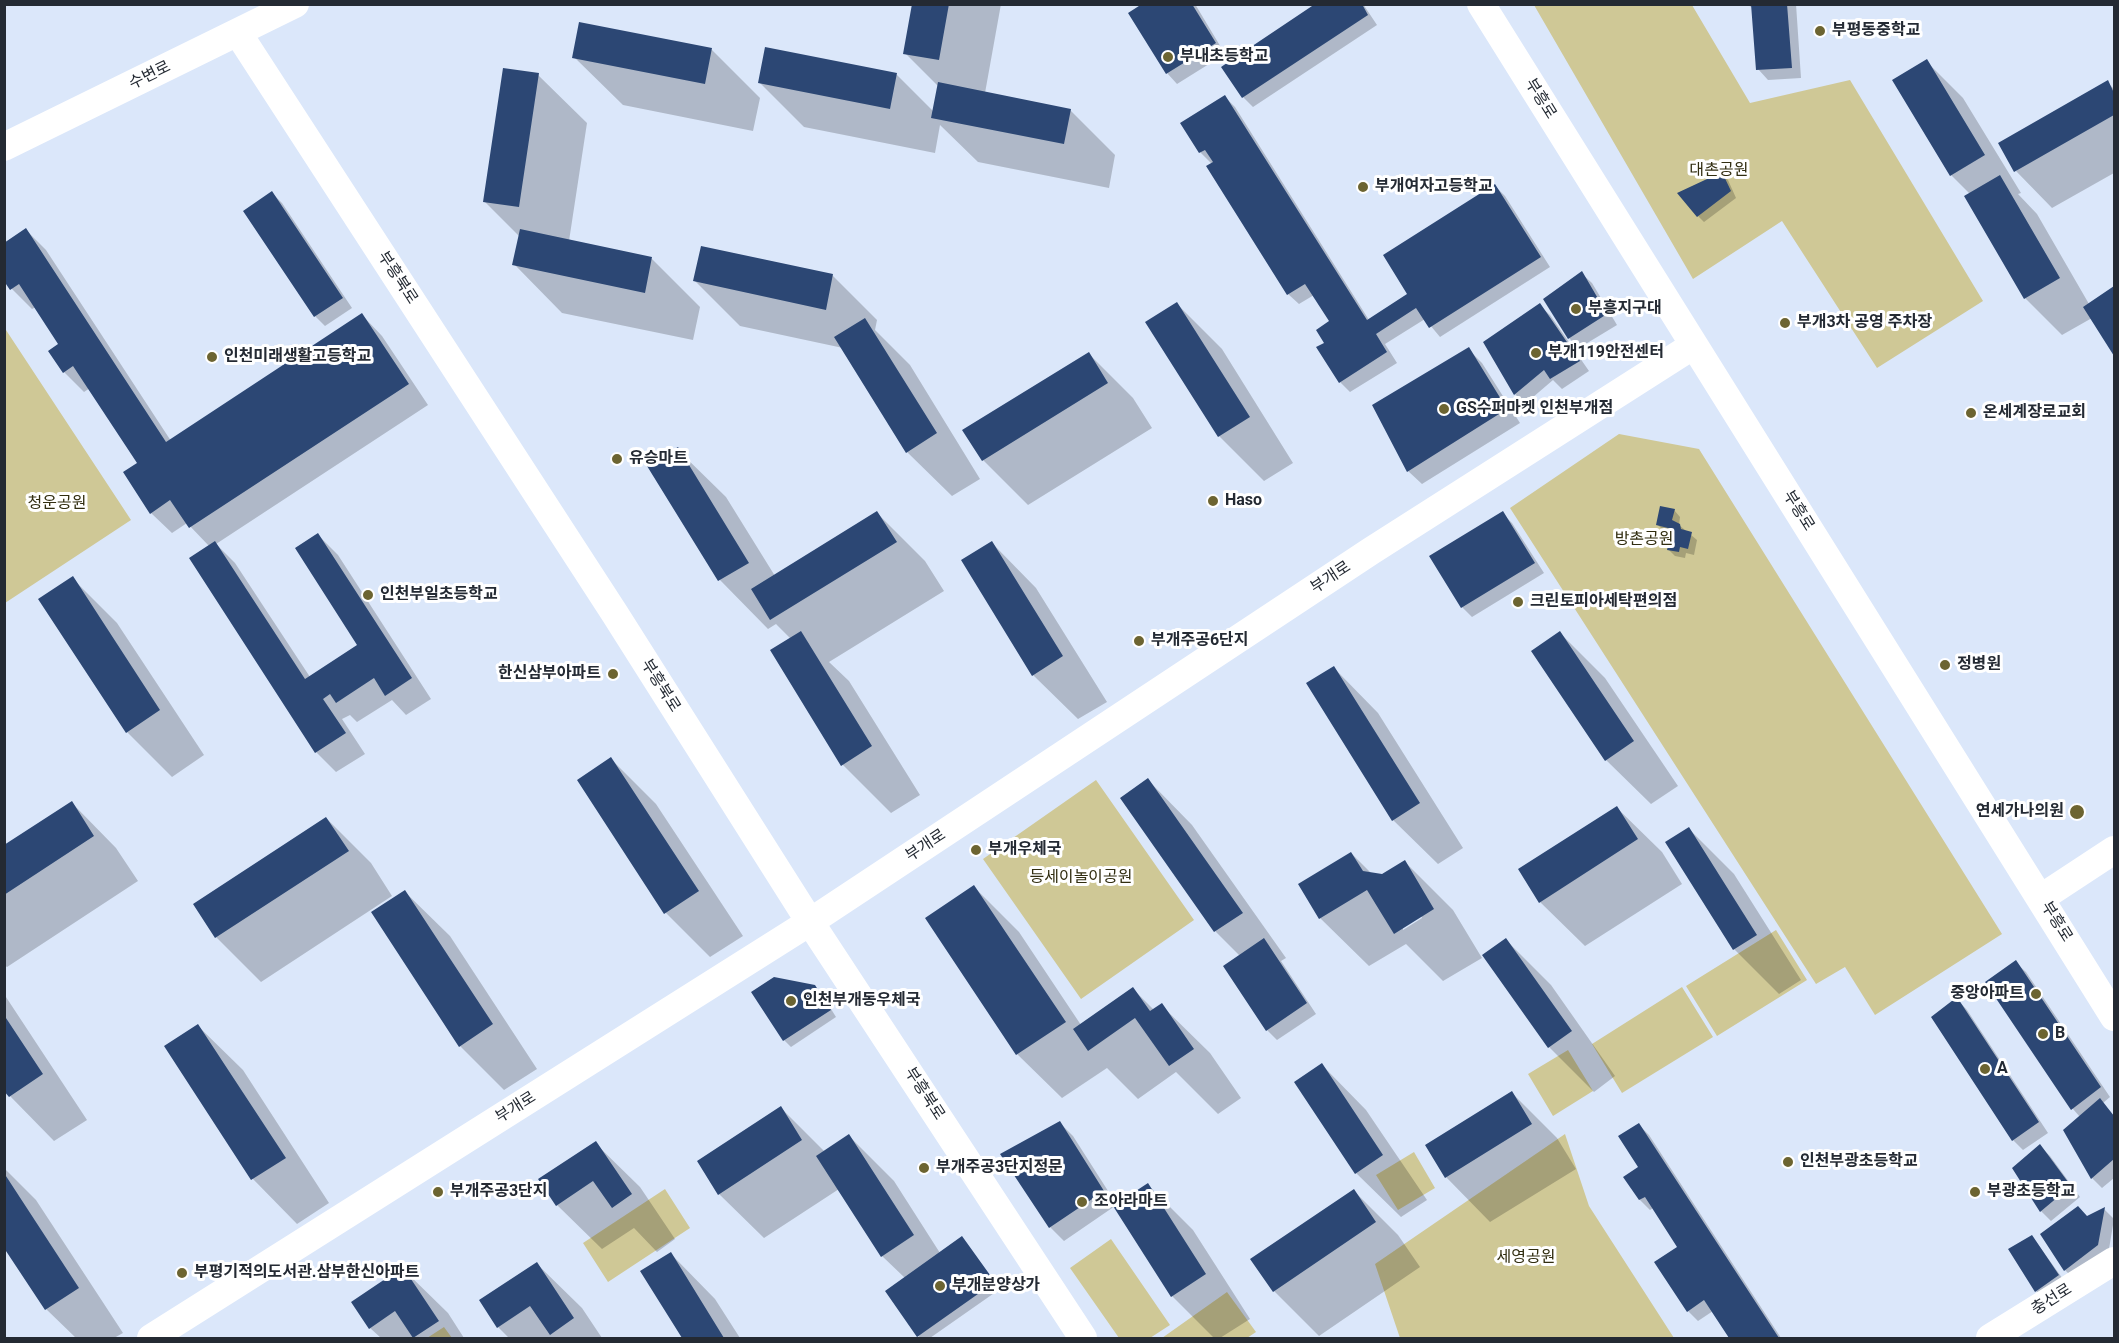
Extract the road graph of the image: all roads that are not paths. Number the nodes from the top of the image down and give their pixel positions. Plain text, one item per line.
1 (295, 4) edge
2 (1481, 4) edge
3 (238, 33) junction
4 (4, 147) edge
5 (1694, 345) junction
6 (2115, 850) edge
7 (2041, 897) junction
8 (810, 922) junction
9 (2115, 1017) edge
10 (2115, 1261) edge
11 (152, 1338) edge
12 (1083, 1338) edge
13 (1990, 1338) edge

1 - 3 street, 수변로
2 - 5 street, 부흥로
3 - 4 street, 수변로
3 - 8 street, 부흥북로
5 - 7 street, 부흥로
5 - 8 street, 부개로
6 - 7 street
7 - 9 street, 부흥로
8 - 11 street, 부개로
8 - 12 street, 부흥북로
10 - 13 street, 충선로

